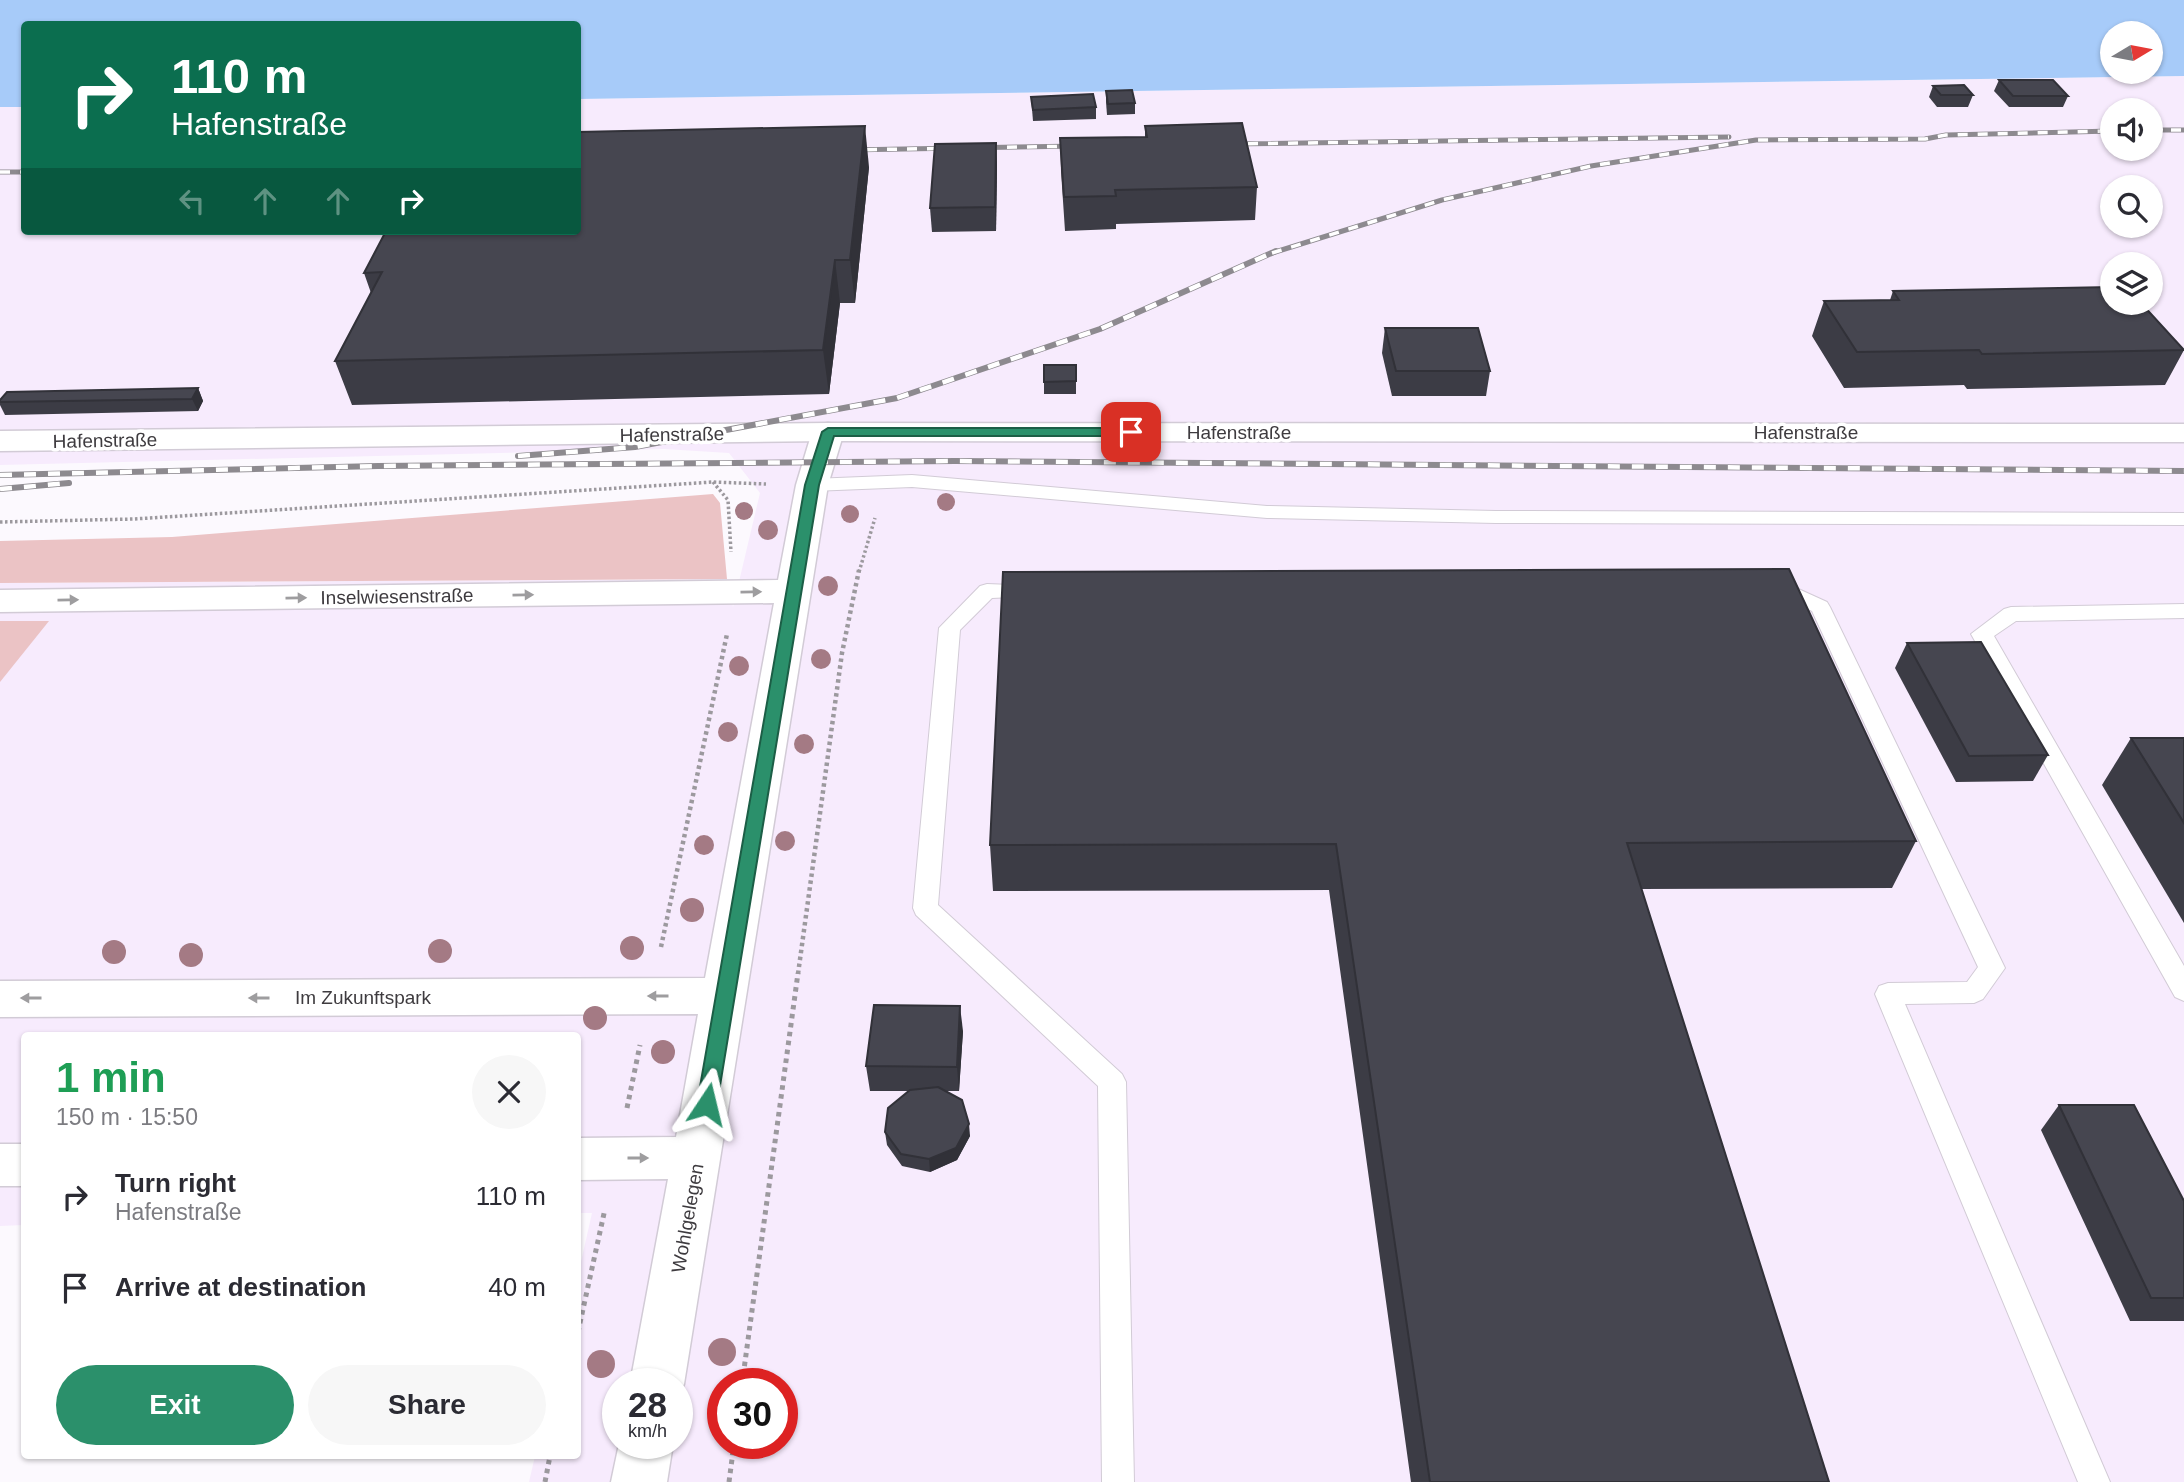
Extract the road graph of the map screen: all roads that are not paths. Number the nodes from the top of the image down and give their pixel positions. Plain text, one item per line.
1 (828, 432) junction
2 (2184, 433) edge
3 (0, 441) edge
4 (812, 485) junction
5 (2184, 519) edge
6 (1755, 589) edge
7 (793, 591) junction
8 (1057, 591) edge
9 (0, 601) edge
10 (2184, 611) edge
11 (2184, 990) edge
12 (726, 996) junction
13 (0, 999) edge
14 (597, 1158) edge
15 (698, 1158) junction
16 (0, 1165) edge
17 (21, 1165) edge
18 (660, 1368) edge
19 (643, 1459) edge
20 (639, 1482) edge
21 (1118, 1482) edge
22 (2094, 1482) edge

1 - 2 street, Hafenstraße
1 - 3 street, Hafenstraße
1 - 4 street, Wohlgelegen
4 - 5 lane
4 - 7 street, Wohlgelegen
6 - 22 lane
9 -> 7 street, Inselwiesenstraße
7 - 12 street, Wohlgelegen
8 - 21 lane
10 - 11 lane
12 -> 13 street, Im Zukunftspark
12 - 15 street, Wohlgelegen
14 -> 15 street
15 - 18 street, Wohlgelegen
16 - 17 street
19 - 20 street

